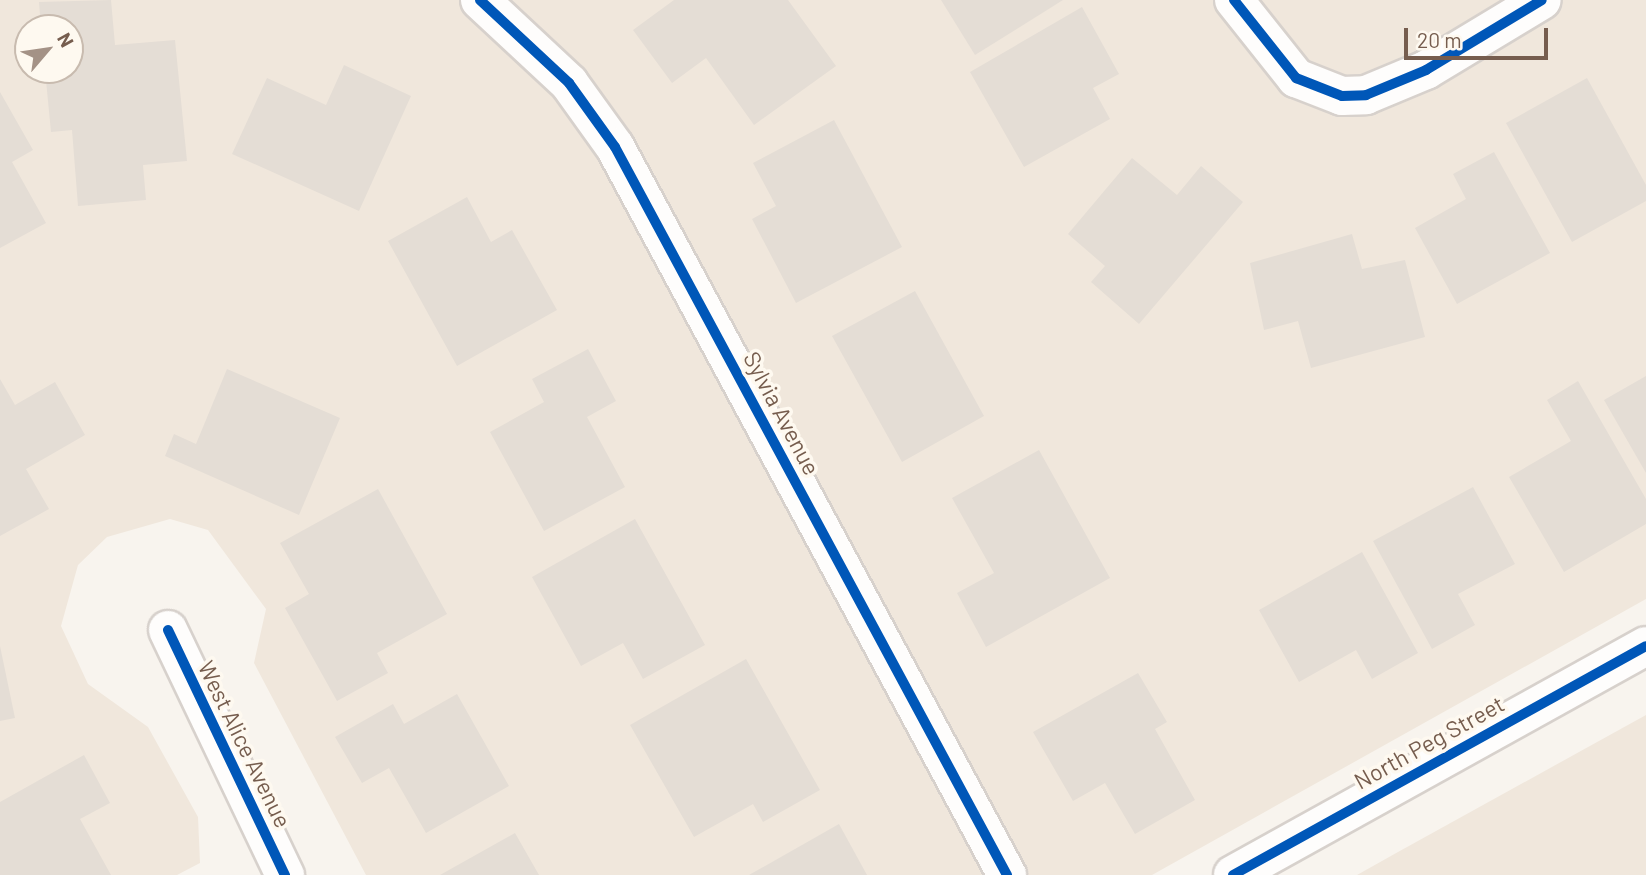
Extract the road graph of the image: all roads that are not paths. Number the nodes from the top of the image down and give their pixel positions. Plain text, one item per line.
1 (480, 0) edge
2 (1234, 0) edge
3 (1542, 0) edge
4 (168, 630) dead end
5 (1646, 646) edge
6 (285, 875) edge
7 (1007, 875) edge
8 (1233, 875) edge

1 - 7 street, Sylvia Avenue
2 - 3 street
4 - 6 street, West Alice Avenue
5 - 8 street, North Peg Street

